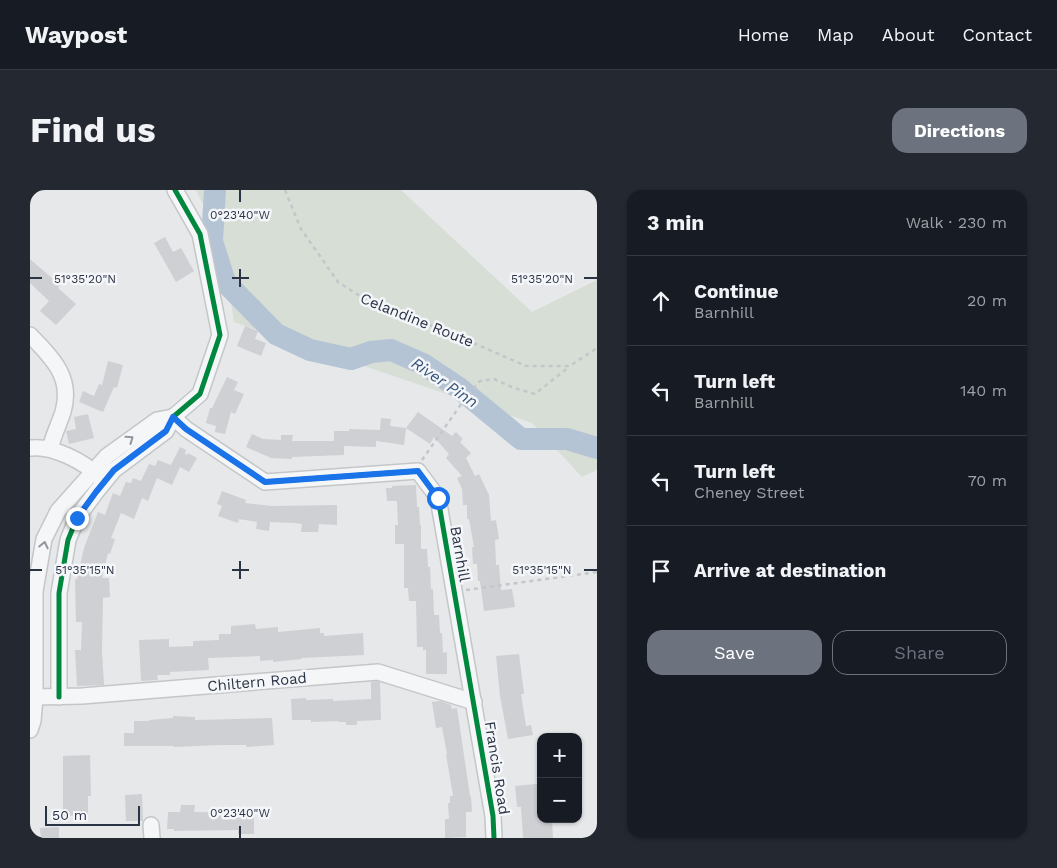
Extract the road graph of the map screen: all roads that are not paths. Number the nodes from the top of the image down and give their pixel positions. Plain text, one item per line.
1 (175, 190) edge
2 (30, 335) edge
3 (173, 417) junction
4 (30, 448) edge
5 (50, 449) junction
6 (94, 470) junction
7 (105, 481) junction
8 (35, 697) junction
9 (59, 697) junction
10 (474, 702) junction
11 (30, 730) edge
12 (494, 838) edge

1 - 3 street
2 - 5 street
6 -> 3 street
3 - 7 street
3 - 10 street, Barnhill
4 - 5 street
5 - 6 street
6 - 7 street
8 -> 6 street
7 - 9 street
8 - 9 street, Chiltern Road
8 - 11 street
9 - 10 street, Chiltern Road
10 - 12 street, Francis Road

